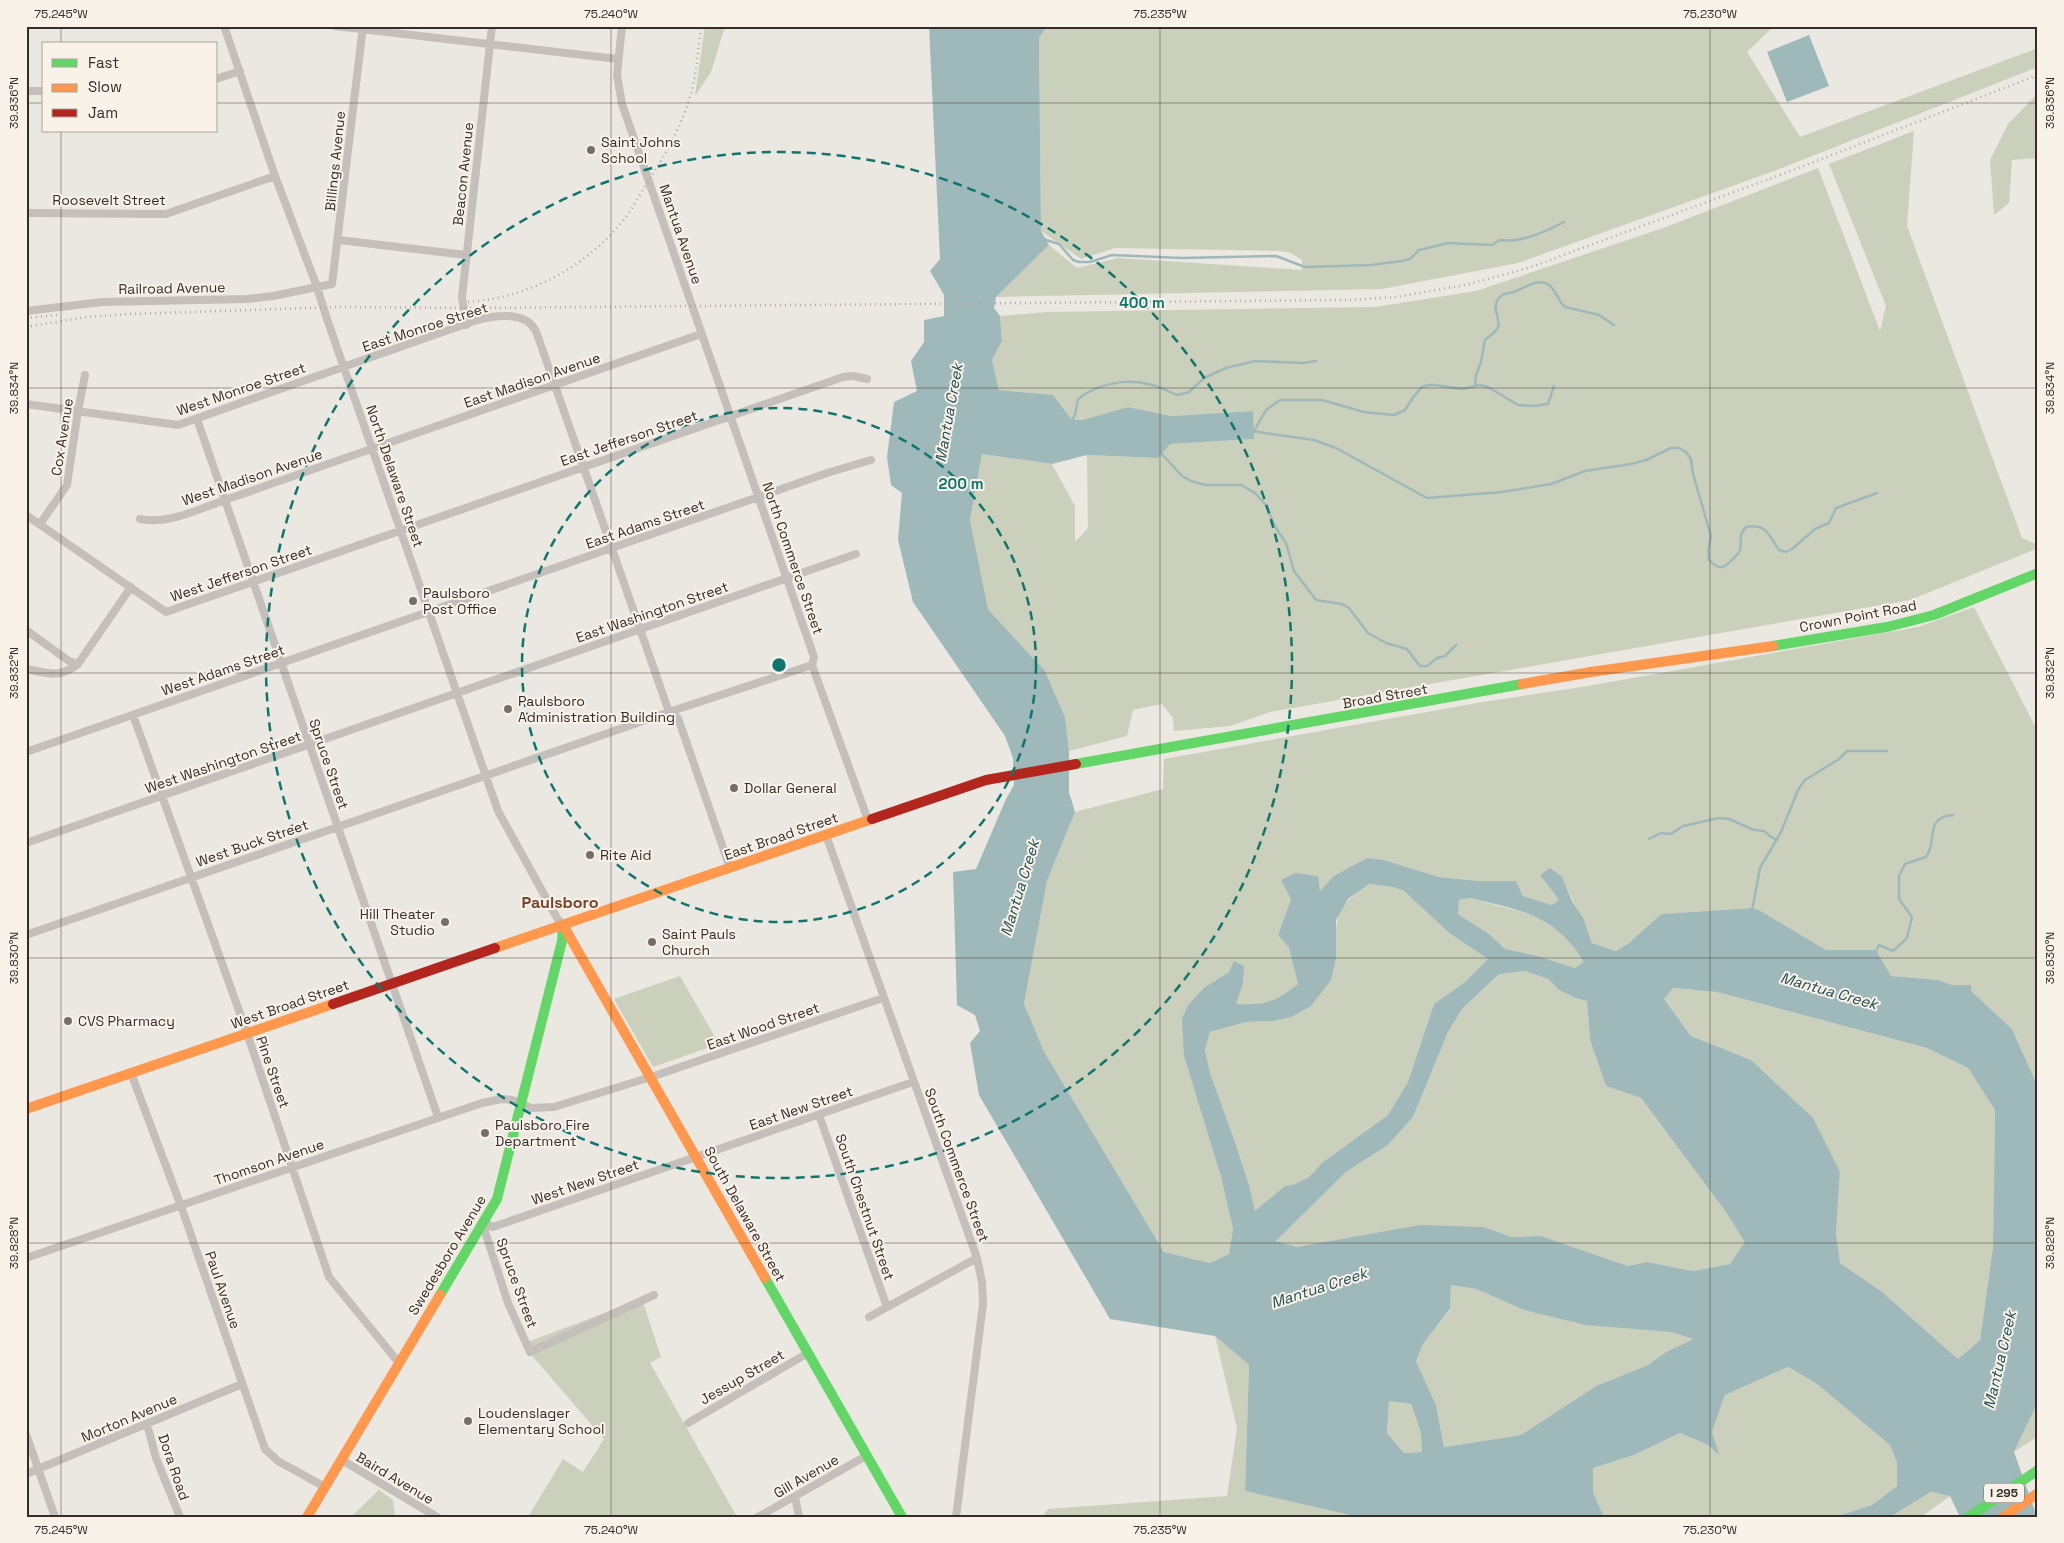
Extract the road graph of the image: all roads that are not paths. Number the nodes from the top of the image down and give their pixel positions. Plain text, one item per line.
1 (224, 26) edge
2 (336, 26) edge
3 (492, 26) edge
4 (622, 26) edge
5 (363, 28) edge
6 (490, 44) junction
7 (618, 59) junction
8 (240, 71) junction
9 (218, 78) edge
10 (26, 91) edge
11 (42, 91) edge
12 (275, 176) junction
13 (26, 212) edge
14 (338, 240) junction
15 (466, 255) junction
16 (318, 287) junction
17 (692, 304) joint
18 (26, 311) edge
19 (466, 325) junction
20 (701, 334) junction
21 (344, 368) junction
22 (85, 375) dead end
23 (868, 379) dead end
24 (556, 385) junction
25 (26, 404) edge
26 (78, 411) junction
27 (730, 416) junction
28 (197, 419) junction
29 (372, 449) junction
30 (871, 460) dead end
31 (584, 467) junction
32 (758, 498) junction
33 (226, 500) junction
34 (26, 515) edge
35 (140, 519) dead end
36 (40, 524) junction
37 (400, 531) junction
38 (612, 549) junction
39 (856, 554) dead end
40 (2038, 573) edge
41 (787, 578) junction
42 (253, 582) junction
43 (131, 587) junction
44 (429, 612) junction
45 (26, 630) edge
46 (640, 630) junction
47 (1765, 647) joint
48 (282, 663) junction
49 (78, 664) junction
50 (812, 665) junction
51 (26, 669) edge
52 (457, 694) junction
53 (669, 712) junction
54 (133, 715) junction
55 (310, 745) junction
56 (26, 752) edge
57 (485, 775) junction
58 (1010, 776) joint
59 (163, 796) junction
60 (868, 820) junction
61 (338, 827) junction
62 (826, 834) junction
63 (26, 844) edge
64 (730, 868) junction
65 (191, 877) junction
66 (563, 925) junction
67 (26, 935) edge
68 (392, 983) junction
69 (884, 998) junction
70 (247, 1033) junction
71 (131, 1073) junction
72 (651, 1077) junction
73 (913, 1082) junction
74 (521, 1104) junction
75 (26, 1109) edge
76 (819, 1115) junction
77 (438, 1117) junction
78 (697, 1157) junction
79 (293, 1167) junction
80 (181, 1206) junction
81 (482, 1222) junction
82 (26, 1258) edge
83 (977, 1258) junction
84 (654, 1295) dead end
85 (887, 1307) junction
86 (869, 1317) dead end
87 (808, 1353) junction
88 (399, 1363) junction
89 (242, 1384) junction
90 (688, 1423) dead end
91 (147, 1424) junction
92 (26, 1434) edge
93 (866, 1456) junction
94 (342, 1460) junction
95 (39, 1469) junction
96 (2038, 1470) edge
97 (26, 1474) edge
98 (325, 1487) junction
99 (2038, 1493) edge
100 (795, 1498) junction
101 (55, 1517) edge
102 (180, 1517) edge
103 (307, 1517) edge
104 (436, 1517) edge
105 (758, 1517) edge
106 (799, 1517) edge
107 (902, 1517) edge
108 (956, 1517) edge
109 (1969, 1517) edge
110 (2003, 1517) edge

1 - 8 street, North Delaware Street
2 - 5 street
3 - 6 street, Beacon Avenue
4 - 7 street, Mantua Avenue
5 - 6 street
5 - 14 street, Billings Avenue
6 - 7 street
6 - 15 street, Beacon Avenue
7 - 17 street, Mantua Avenue
8 - 9 street
8 - 12 street, North Delaware Street
10 - 11 street
12 - 13 street, Roosevelt Street
12 - 16 street, North Delaware Street
14 - 15 street
14 - 16 street, Billings Avenue
15 - 19 street, Beacon Avenue
16 - 18 street, Railroad Avenue
16 - 21 street, North Delaware Street
17 - 20 street, North Commerce Street
19 - 21 street, East Monroe Street
19 - 24 street, East Monroe Street
20 - 24 street, East Madison Avenue
20 - 27 street, North Commerce Street
21 - 28 street, West Monroe Street
21 - 29 street, North Delaware Street
22 - 26 street, Cox Avenue
23 - 27 street, East Jefferson Street
24 - 29 street, East Madison Avenue
24 - 31 street
25 - 26 street, West Monroe Street
26 - 28 street, West Monroe Street
26 - 36 street, Cox Avenue
27 - 31 street, East Jefferson Street
27 - 32 street, North Commerce Street
28 - 33 street, Spruce Street
29 - 33 street, West Madison Avenue
29 - 37 street, North Delaware Street
30 - 32 street, East Adams Street
31 - 37 street, East Jefferson Street
31 - 38 street
32 - 38 street, East Adams Street
32 - 41 street, North Commerce Street
33 - 35 street, West Madison Avenue
33 - 42 street, Spruce Street
34 - 36 street, West Jefferson Street
36 - 43 street, West Jefferson Street
37 - 42 street, West Jefferson Street
37 - 44 street, North Delaware Street
38 - 44 street, East Adams Street
38 - 46 street
39 - 41 street, East Washington Street
40 - 47 main road, Crown Point Road
41 - 46 street, East Washington Street
41 - 50 street, North Commerce Street
42 - 43 street, West Jefferson Street
42 - 48 street, Spruce Street
43 - 49 street
44 - 48 street, West Adams Street
44 - 52 street, North Delaware Street
45 - 49 street
46 - 52 street, East Washington Street
46 - 53 street
47 - 58 main road, Broad Street
48 - 54 street, West Adams Street
48 - 55 street, Spruce Street
49 - 51 street
50 - 53 street, West Buck Street
50 - 60 street, North Commerce Street
52 - 55 street, West Washington Street
52 - 57 street, North Delaware Street
53 - 57 street, West Buck Street
53 - 64 street
54 - 56 street, West Adams Street
54 - 59 street, Pine Street
55 - 59 street, West Washington Street
55 - 61 street, Spruce Street
57 - 61 street, West Buck Street
57 - 66 street, North Delaware Street
58 - 60 main road, East Broad Street
59 - 63 street, West Washington Street
59 - 65 street, Pine Street
60 - 62 main road, East Broad Street
61 - 65 street, West Buck Street
61 - 68 street, Spruce Street
62 - 64 main road, East Broad Street
62 - 69 street, South Commerce Street
64 - 66 main road, East Broad Street
65 - 67 street, West Buck Street
65 - 70 street, Pine Street
66 - 68 main road, West Broad Street
66 - 72 main road, South Delaware Street
66 - 74 main road, Swedesboro Avenue
68 - 70 main road, West Broad Street
68 - 77 street, Spruce Street
69 - 72 street, East Wood Street
69 - 73 street, South Commerce Street
70 - 71 main road, West Broad Street
70 - 79 street, Pine Street
71 - 75 main road, West Broad Street
71 - 80 street, Paul Avenue
72 - 74 street, East Wood Street
72 - 78 main road, South Delaware Street
73 - 76 street, East New Street
73 - 83 street, South Commerce Street
74 - 77 street, Thomson Avenue
74 - 81 main road, Swedesboro Avenue
76 - 78 street, East New Street
76 - 85 street, South Chestnut Street
77 - 79 street, Thomson Avenue
78 - 81 street, West New Street
78 - 87 main road, South Delaware Street
79 - 80 street, Thomson Avenue
79 - 88 street, Pine Street
80 - 82 street, Thomson Avenue
80 - 89 street, Paul Avenue
81 - 84 street, Spruce Street
81 - 88 main road, Swedesboro Avenue
83 - 85 street
83 - 108 street, South Commerce Street
85 - 86 street
87 - 90 street, Jessup Street
87 - 93 main road, South Delaware Street
88 - 94 main road, Swedesboro Avenue
89 - 91 street, Morton Avenue
89 - 98 street, Paul Avenue
91 - 95 street, Morton Avenue
91 - 102 street, Dora Road
92 - 95 street
93 - 100 street, Gill Avenue
93 - 107 main road, South Delaware Street
94 - 98 main road, Swedesboro Avenue
94 - 104 street, Baird Avenue
95 - 97 street, Morton Avenue
95 - 101 street
96 - 109 main road, I 295
98 - 103 main road, Swedesboro Avenue
99 - 110 main road, I 295
100 - 105 street, Gill Avenue
100 - 106 street

